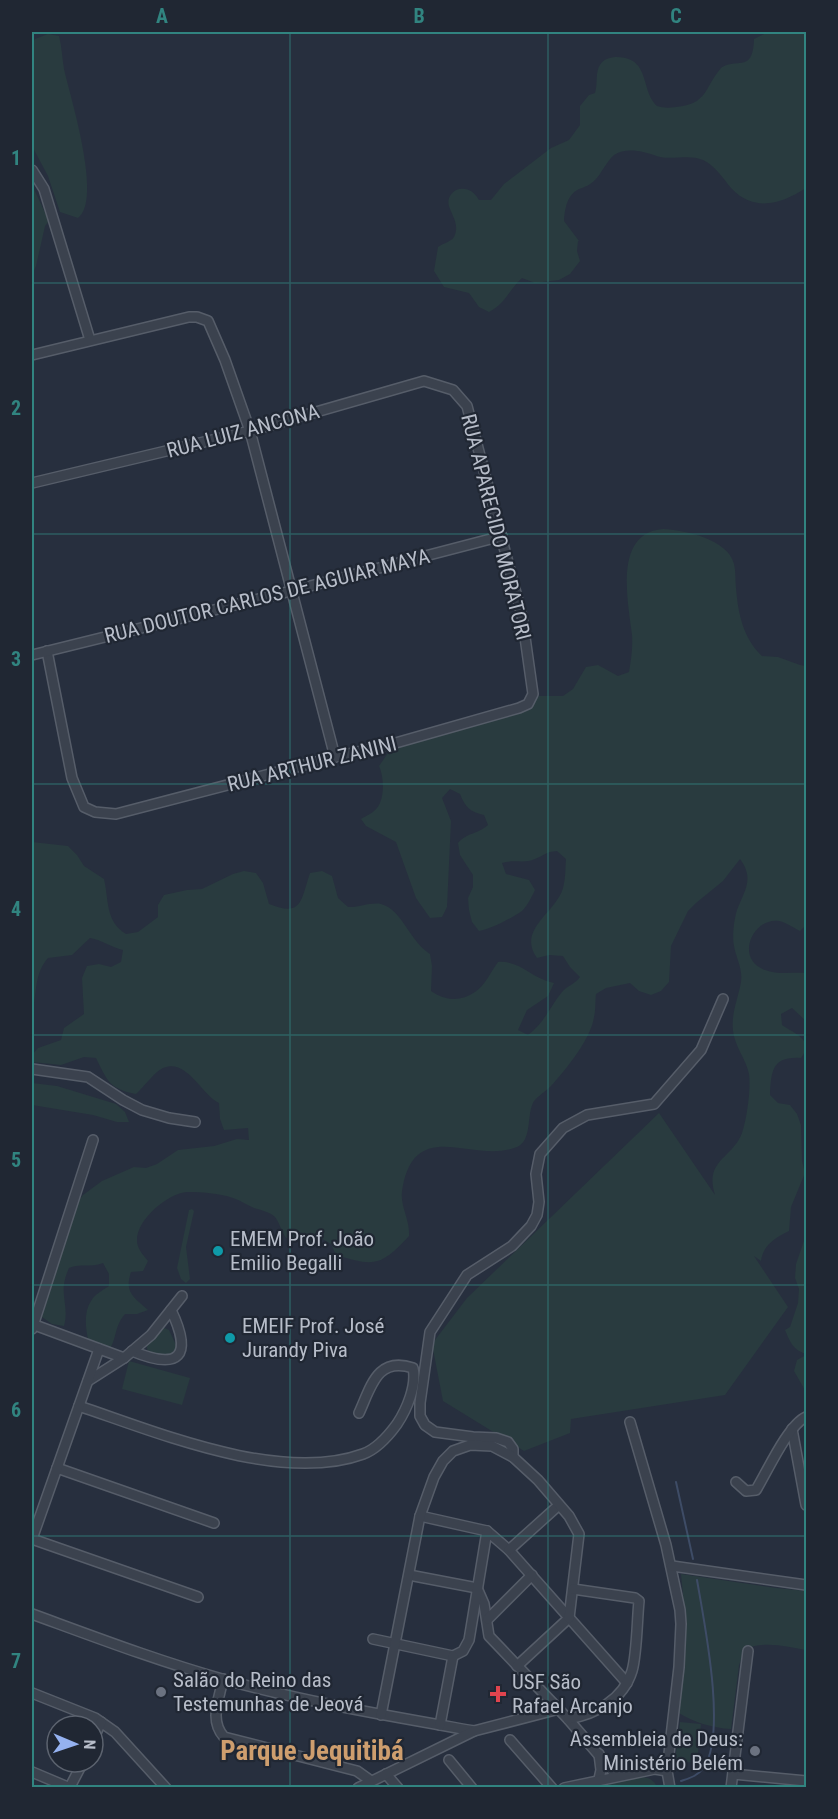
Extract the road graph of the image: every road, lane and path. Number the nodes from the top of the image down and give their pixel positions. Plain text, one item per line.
1 (32, 170) edge
2 (90, 340) junction
3 (32, 355) edge
4 (453, 390) joint
5 (250, 431) junction
6 (32, 483) edge
7 (502, 536) junction
8 (291, 591) junction
9 (47, 651) junction
10 (32, 655) edge
11 (528, 704) joint
12 (335, 757) junction
13 (723, 999) dead end
14 (32, 1068) edge
15 (195, 1122) dead end
16 (93, 1140) dead end
17 (182, 1296) dead end
18 (171, 1310) junction
19 (32, 1326) edge
20 (99, 1349) junction
21 (132, 1351) junction
22 (124, 1358) junction
23 (88, 1381) junction
24 (79, 1406) junction
25 (359, 1413) dead end
26 (807, 1418) edge
27 (630, 1422) dead end
28 (792, 1429) junction
29 (513, 1457) junction
30 (57, 1468) junction
31 (736, 1482) dead end
32 (806, 1491) edge
33 (807, 1504) edge
34 (559, 1505) junction
35 (420, 1516) junction
36 (214, 1523) dead end
37 (487, 1531) junction
38 (32, 1539) edge
39 (509, 1550) junction
40 (672, 1566) junction
41 (409, 1575) junction
42 (532, 1575) junction
43 (807, 1586) edge
44 (477, 1588) junction
45 (573, 1589) junction
46 (198, 1597) dead end
47 (32, 1614) edge
48 (569, 1618) junction
49 (488, 1619) junction
50 (489, 1636) junction
51 (373, 1639) dead end
52 (469, 1640) junction
53 (395, 1644) junction
54 (748, 1651) dead end
55 (453, 1656) junction
56 (517, 1666) junction
57 (223, 1679) junction
58 (627, 1683) junction
59 (32, 1693) edge
60 (559, 1709) junction
61 (88, 1714) edge
62 (381, 1715) junction
63 (568, 1719) junction
64 (105, 1725) edge
65 (440, 1725) junction
66 (474, 1731) junction
67 (510, 1740) dead end
68 (599, 1754) junction
69 (448, 1760) dead end
70 (667, 1771) junction
71 (32, 1772) edge
72 (386, 1774) junction
73 (733, 1774) junction
74 (616, 1775) junction
75 (598, 1779) junction
76 (371, 1781) junction
77 (807, 1781) edge
78 (70, 1787) edge
79 (166, 1788) edge
80 (358, 1788) edge
81 (398, 1788) edge
82 (472, 1788) edge
83 (552, 1788) edge
84 (564, 1788) edge
85 (670, 1788) edge
86 (730, 1788) edge

1 - 2 street
2 - 3 street
2 - 5 street
4 - 5 street, RUA LUIZ ANCONA
4 - 7 street, RUA APARECIDO MORATORI
5 - 6 street, RUA LUIZ ANCONA
5 - 8 street
7 - 8 street, RUA DOUTOR CARLOS DE AGUIAR MAYA
7 - 11 street, RUA APARECIDO MORATORI
8 - 9 street, RUA DOUTOR CARLOS DE AGUIAR MAYA
8 - 12 street
9 - 10 street, RUA DOUTOR CARLOS DE AGUIAR MAYA
9 - 12 street, RUA ARTHUR ZANINI
11 - 12 street, RUA ARTHUR ZANINI
13 - 29 street
14 - 15 street
16 - 19 street
17 - 18 street
18 - 21 street
18 - 21 street
19 - 20 street
20 - 22 street
20 - 23 street
21 - 22 street
22 - 23 street
23 - 24 street
24 - 25 street
24 - 30 street
26 - 28 street
27 - 40 street
28 - 31 street
28 - 32 street
29 - 34 street
29 - 35 street
30 - 36 street
30 - 38 street
32 - 33 street
34 - 39 street
34 - 45 street
35 - 37 street
35 - 41 street
37 - 39 street
37 - 44 street
38 - 46 street
39 - 42 street
40 - 43 street
40 - 70 street
41 - 44 street
41 - 53 street
42 - 48 street
42 - 49 street
44 - 49 street
44 - 52 street
45 - 48 street
45 - 58 street
47 - 57 street
48 - 56 street
48 - 58 street
49 - 50 street
50 - 52 street
50 - 56 street
51 - 53 street
52 - 55 street
53 - 55 street
53 - 62 street
54 - 73 street
55 - 65 street
56 - 60 street
57 - 62 street
57 - 76 street
58 - 63 street
59 - 61 street
60 - 63 street
60 - 66 street
62 - 65 street
63 - 68 street
64 - 79 street
65 - 66 street
66 - 72 street
67 - 83 street
68 - 74 street
68 - 75 street
69 - 82 street
70 - 74 street
70 - 85 street
71 - 78 street
72 - 76 street
72 - 81 street
73 - 77 street
73 - 86 street
74 - 75 street
75 - 84 street
76 - 80 street

